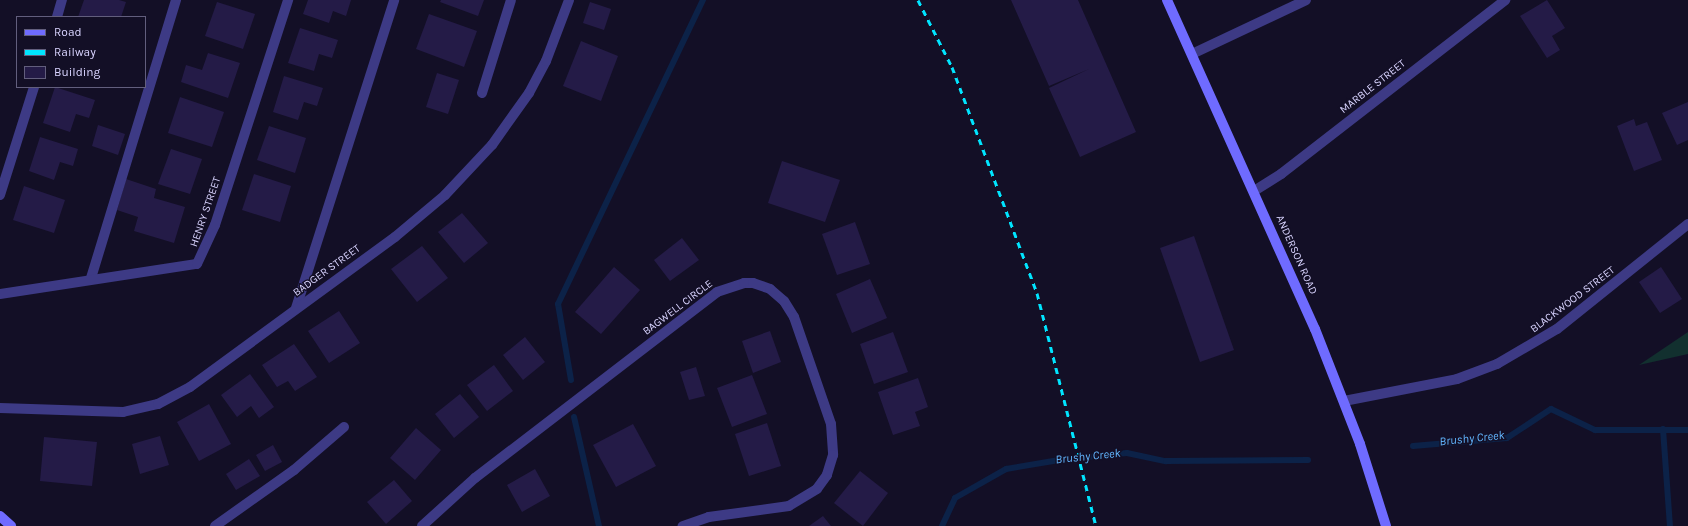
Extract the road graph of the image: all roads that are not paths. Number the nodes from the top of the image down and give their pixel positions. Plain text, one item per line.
1 (62, 0) edge
2 (176, 0) edge
3 (288, 0) edge
4 (394, 0) edge
5 (511, 0) edge
6 (569, 0) edge
7 (1167, 0) edge
8 (1306, 0) edge
9 (1505, 0) edge
10 (57, 16) edge
11 (1192, 54) junction
12 (34, 88) edge
13 (482, 94) dead end
14 (1254, 191) junction
15 (0, 195) edge
16 (1688, 224) edge
17 (91, 278) junction
18 (0, 294) edge
19 (296, 308) junction
20 (1344, 401) junction
21 (0, 408) edge
22 (344, 427) dead end
23 (0, 516) edge
24 (11, 526) edge
25 (215, 526) edge
26 (422, 526) edge
27 (683, 526) edge
28 (1386, 526) edge

1 - 10 street
2 - 17 street
3 - 17 street, HENRY STREET
4 - 19 street
5 - 13 street
6 - 19 street, BADGER STREET
7 - 11 main road, ANDERSON ROAD
8 - 11 street
9 - 14 street, MARBLE STREET
11 - 14 main road, ANDERSON ROAD
12 - 15 street
14 - 20 main road, ANDERSON ROAD
16 - 20 street, BLACKWOOD STREET
17 - 18 street, HENRY STREET
19 - 21 street, BADGER STREET
20 - 28 main road, ANDERSON ROAD
22 - 25 street
23 - 24 main road
26 - 27 street, BAGWELL CIRCLE

